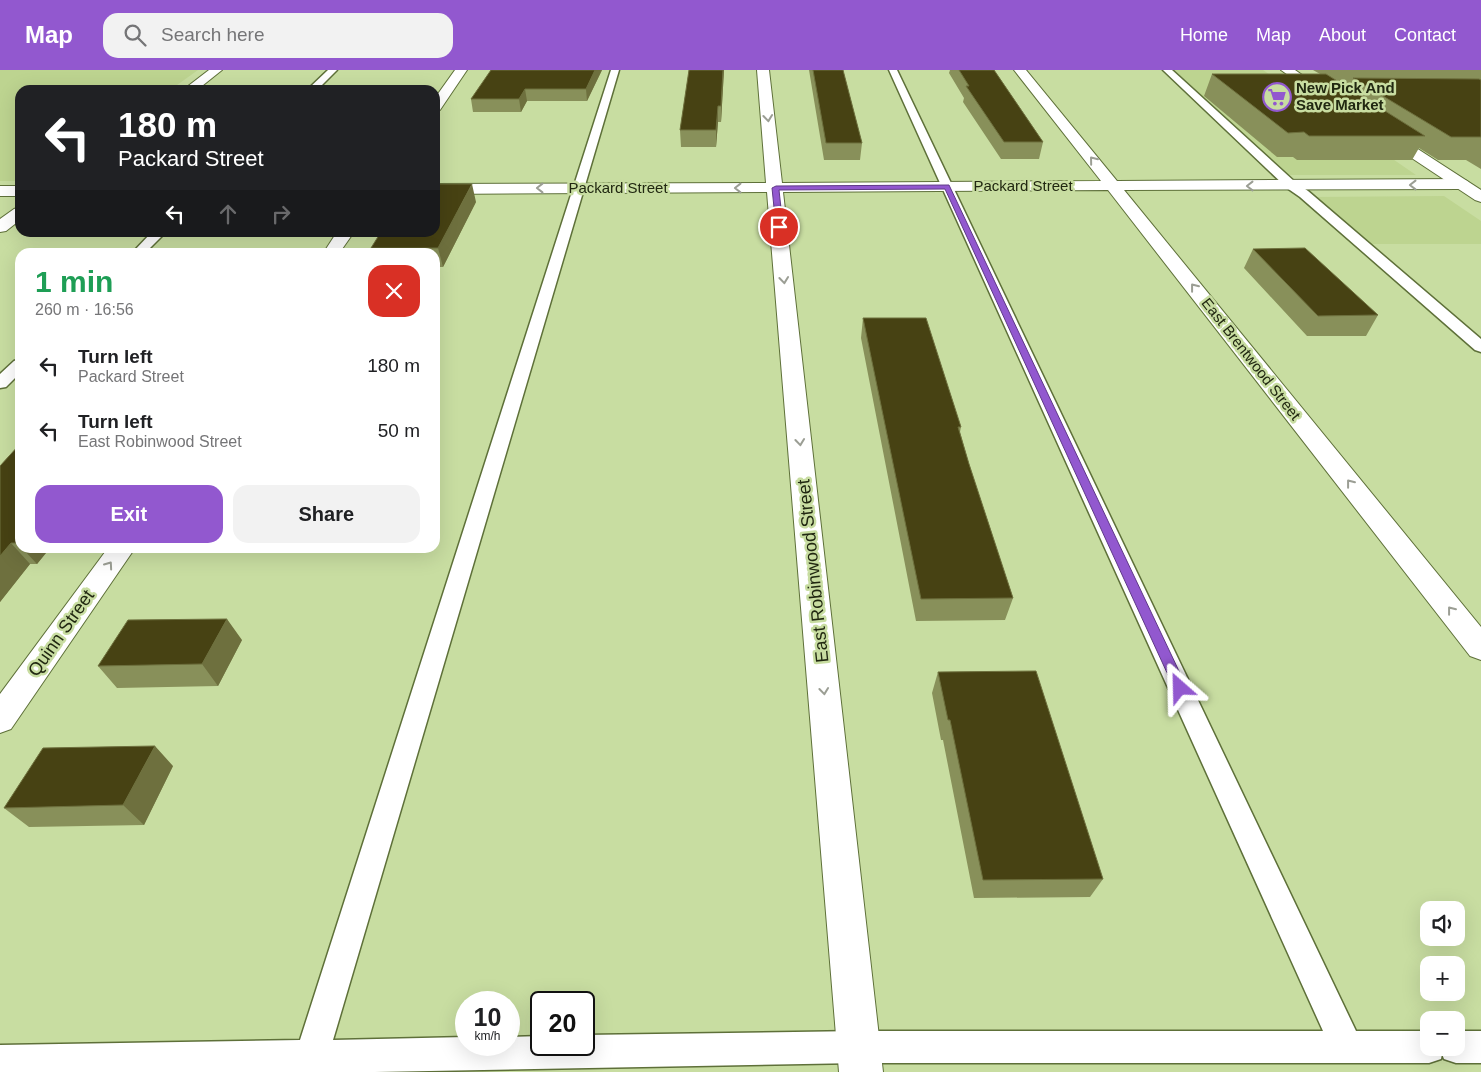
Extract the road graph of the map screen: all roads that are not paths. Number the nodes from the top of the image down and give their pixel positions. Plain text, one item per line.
1 (216, 70) edge
2 (333, 70) edge
3 (461, 70) edge
4 (615, 70) edge
5 (763, 70) edge
6 (893, 70) edge
7 (1020, 70) edge
8 (1167, 70) edge
9 (1287, 73) edge
10 (196, 85) edge
11 (317, 85) edge
12 (1329, 96) edge
13 (440, 100) edge
14 (1372, 126) edge
15 (1462, 184) junction
16 (1114, 186) junction
17 (1291, 186) junction
18 (947, 187) junction
19 (580, 188) junction
20 (776, 188) junction
21 (440, 189) edge
22 (0, 191) edge
23 (15, 191) edge
24 (1481, 197) edge
25 (15, 216) edge
26 (0, 227) edge
27 (155, 237) edge
28 (342, 237) edge
29 (143, 248) edge
30 (335, 248) edge
31 (1481, 347) edge
32 (15, 369) edge
33 (0, 383) edge
34 (118, 553) edge
35 (1481, 648) edge
36 (0, 719) edge
37 (1347, 1047) junction
38 (1420, 1047) edge
39 (1465, 1047) edge
40 (1481, 1047) edge
41 (311, 1056) junction
42 (860, 1059) edge
43 (0, 1062) edge

1 - 10 street
2 - 11 lane
3 - 13 street
4 - 19 lane
5 -> 20 street, East Robinwood Street
6 - 18 lane
16 -> 7 street, East Brentwood Street
8 - 17 lane
9 - 12 street
14 - 15 street
15 -> 17 street, Packard Street
15 - 24 street
17 -> 16 street, Packard Street
16 - 18 street, Packard Street
35 -> 16 street, East Brentwood Street
17 - 31 lane
18 - 20 street, Packard Street
18 - 37 lane
20 -> 19 street, Packard Street
19 -> 21 street, Packard Street
19 - 41 lane
20 -> 42 street, East Robinwood Street
22 - 23 street
25 - 26 street
27 - 29 lane
28 - 30 street
32 - 33 lane
36 -> 34 street, Quinn Street
37 - 38 lane
37 - 42 lane
39 - 40 lane
41 - 42 lane
41 - 43 lane

